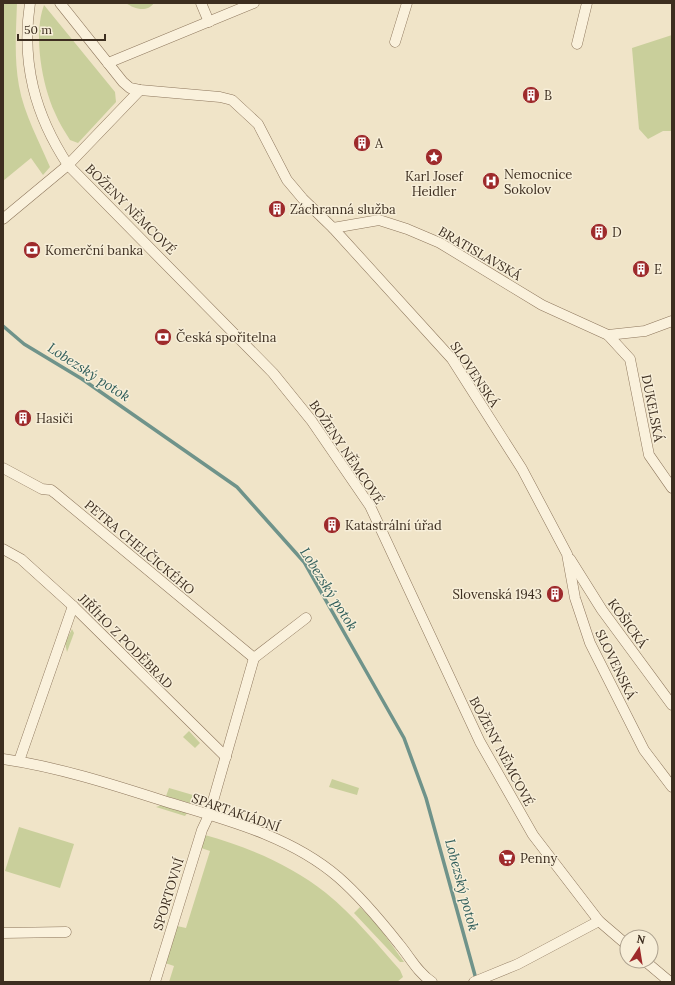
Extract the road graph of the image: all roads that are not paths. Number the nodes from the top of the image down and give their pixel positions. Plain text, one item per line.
1 (30, 3) edge
2 (60, 3) edge
3 (202, 3) edge
4 (254, 3) edge
5 (407, 3) edge
6 (587, 3) edge
7 (209, 22) junction
8 (395, 42) dead end
9 (577, 44) dead end
10 (108, 63) junction
11 (140, 90) junction
12 (68, 165) junction
13 (3, 219) edge
14 (333, 228) junction
15 (672, 321) edge
16 (608, 335) junction
17 (3, 468) edge
18 (672, 488) edge
19 (3, 549) edge
20 (567, 554) junction
21 (73, 606) junction
22 (306, 618) dead end
23 (254, 658) junction
24 (672, 705) edge
25 (226, 757) junction
26 (3, 759) edge
27 (19, 761) junction
28 (672, 787) edge
29 (209, 815) junction
30 (599, 922) junction
31 (66, 932) dead end
32 (3, 933) edge
33 (619, 938) edge
34 (655, 969) edge
35 (424, 980) edge
36 (154, 982) edge
37 (474, 982) edge
38 (670, 982) edge

1 - 12 street, BOŽENY NĚMCOVÉ
2 - 10 street
3 - 7 street
4 - 7 street
5 - 8 street
6 - 9 street
7 - 10 street
10 - 11 street
11 - 12 street
11 - 14 street, SLOVENSKÁ
12 - 13 street
12 - 30 street, BOŽENY NĚMCOVÉ
14 - 16 street, BRATISLAVSKÁ
14 - 20 street, SLOVENSKÁ
15 - 16 street
16 - 18 street, DUKELSKÁ
17 - 23 street, PETRA CHELČICKÉHO
19 - 21 street, JIŘÍHO Z PODĚBRAD
20 - 24 street, KOŠICKÁ
20 - 28 street, SLOVENSKÁ
21 - 25 street, JIŘÍHO Z PODĚBRAD
21 - 27 street
22 - 23 street
23 - 25 street, SPORTOVNÍ
25 - 29 street, SPORTOVNÍ
26 - 27 street, SPARTAKIÁDNÍ
27 - 29 street, SPARTAKIÁDNÍ
29 - 35 street, SPARTAKIÁDNÍ
29 - 36 street, SPORTOVNÍ
30 - 33 street, BOŽENY NĚMCOVÉ
30 - 37 street
31 - 32 street
34 - 38 street

